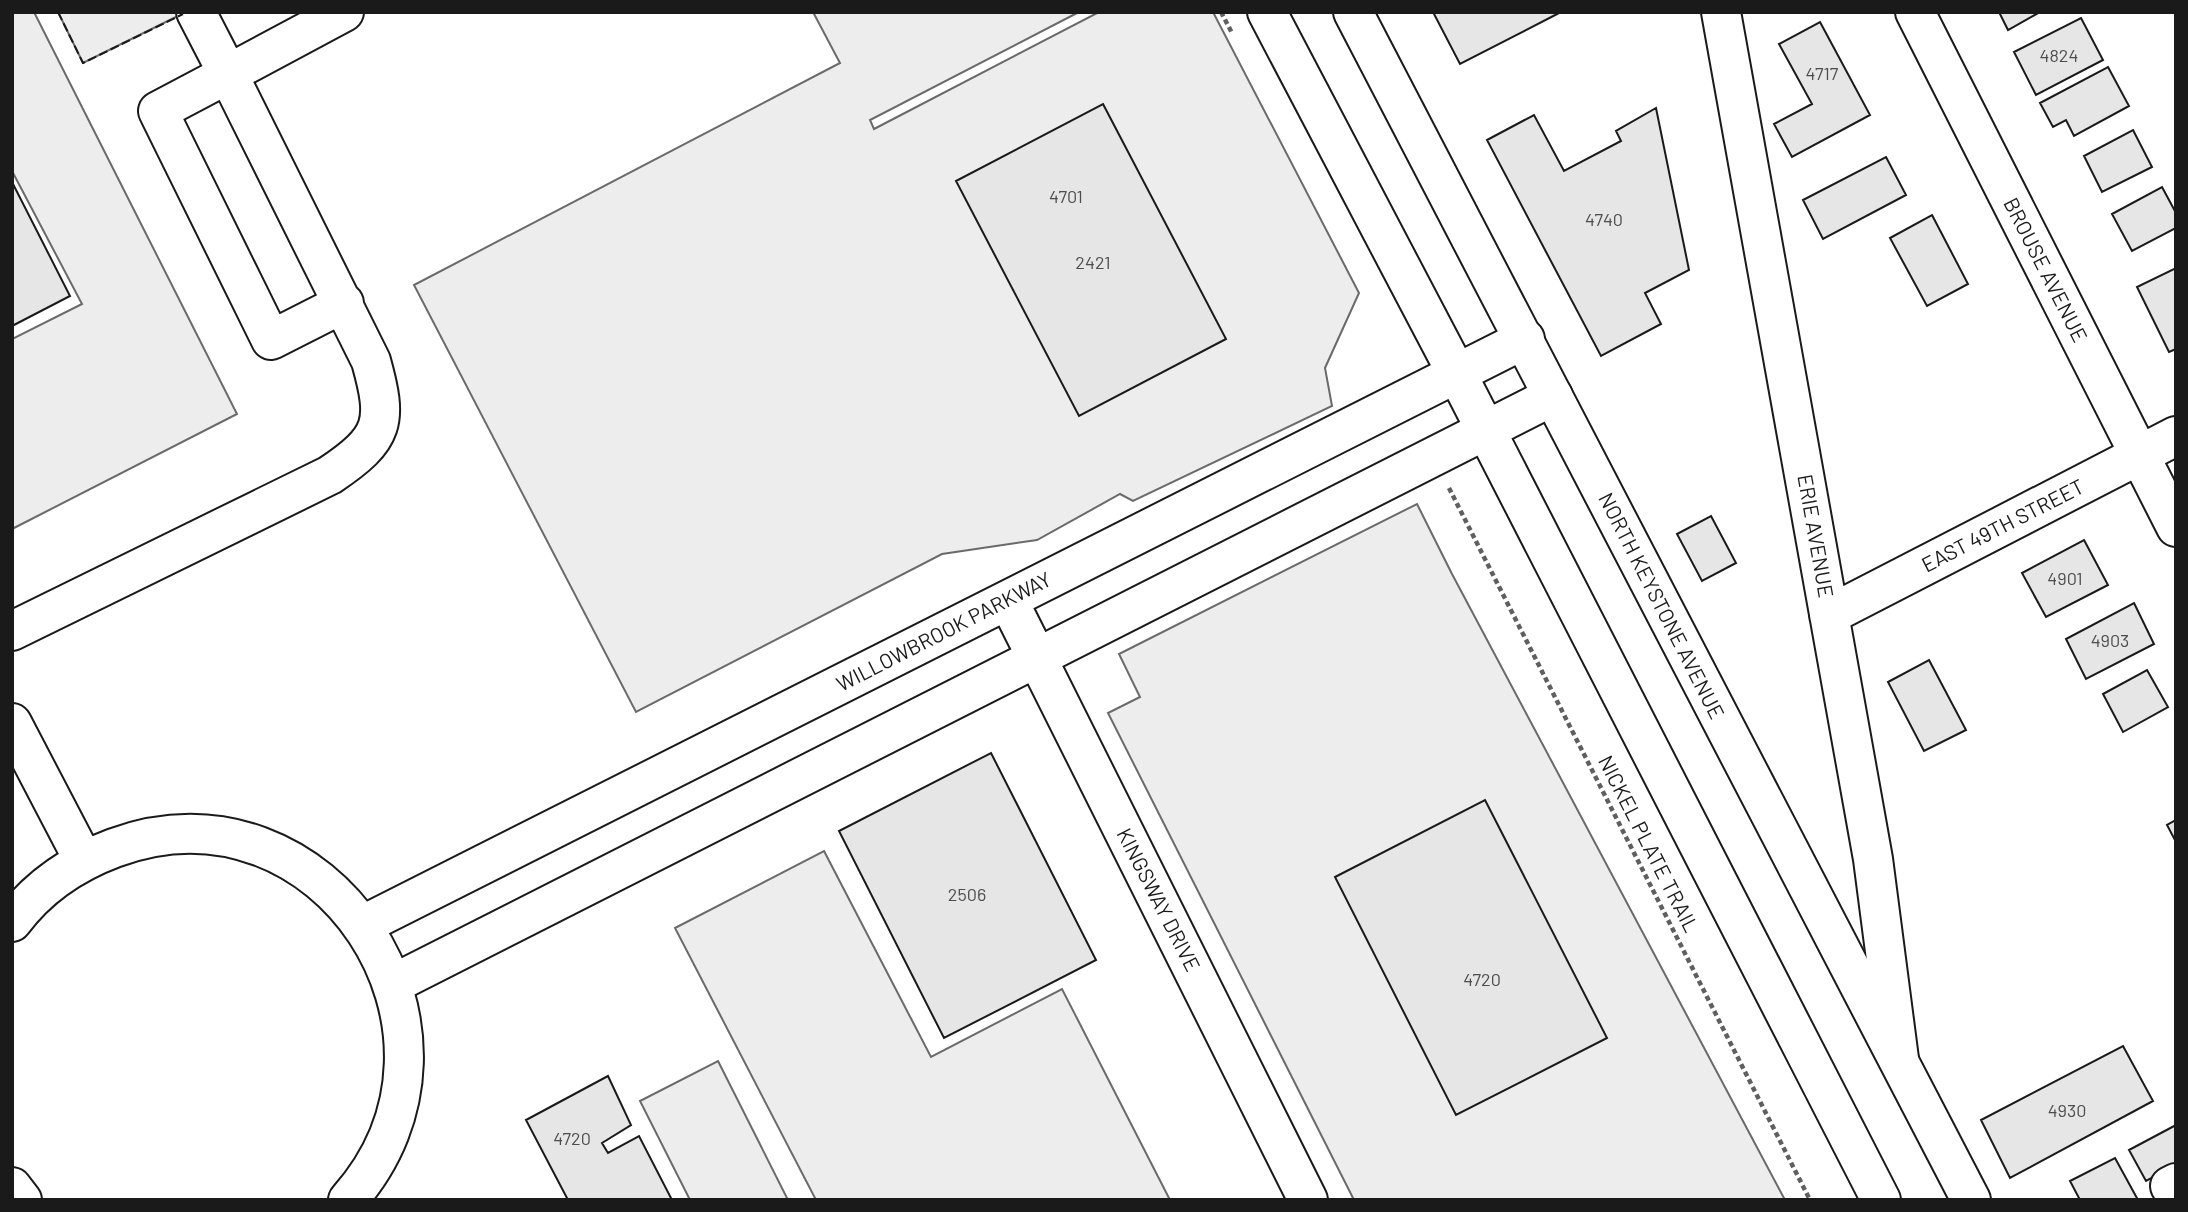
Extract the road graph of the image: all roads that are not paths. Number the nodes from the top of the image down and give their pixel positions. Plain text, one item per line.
1 (197, 12) edge
2 (344, 12) edge
3 (1267, 12) edge
4 (1721, 12) edge
5 (1915, 12) edge
6 (1354, 13) edge
7 (228, 74) junction
8 (344, 303) junction
9 (1525, 339) junction
10 (1457, 374) junction
11 (1553, 396) junction
12 (1486, 430) junction
13 (2176, 436) edge
14 (2138, 455) junction
15 (2176, 527) edge
16 (1008, 600) junction
17 (1829, 615) junction
18 (12, 631) edge
19 (1037, 657) junction
20 (12, 723) edge
21 (84, 861) junction
22 (12, 922) edge
23 (363, 925) junction
24 (393, 984) junction
25 (1899, 1062) junction
26 (2176, 1183) edge
27 (12, 1188) edge
28 (2176, 1196) edge
29 (22, 1200) edge
30 (348, 1200) edge
31 (1308, 1200) edge
32 (1881, 1200) edge
33 (1971, 1200) edge

1 - 7 street
2 - 7 street
3 - 10 street
4 - 17 street, ERIE AVENUE
5 - 14 street, BROUSE AVENUE
6 - 9 street, NORTH KEYSTONE AVENUE
7 - 8 street
7 - 8 street
8 - 18 street
9 - 10 street, WILLOWBROOK PARKWAY
9 - 11 street, NORTH KEYSTONE AVENUE
10 - 12 street
10 - 16 street, WILLOWBROOK PARKWAY
11 - 12 street
11 - 25 street, NORTH KEYSTONE AVENUE
12 - 19 street
12 - 32 street
13 - 14 street, EAST 49TH STREET
14 - 15 street, BROUSE AVENUE
14 - 17 street, EAST 49TH STREET
16 - 19 street, KINGSWAY DRIVE
16 - 23 street, WILLOWBROOK PARKWAY
17 - 25 street, ERIE AVENUE
19 - 24 street
19 - 31 street, KINGSWAY DRIVE
20 - 21 street
21 - 22 street
21 - 23 street
23 - 24 street
24 - 30 street
25 - 33 street, NORTH KEYSTONE AVENUE
26 - 28 street
27 - 29 street

